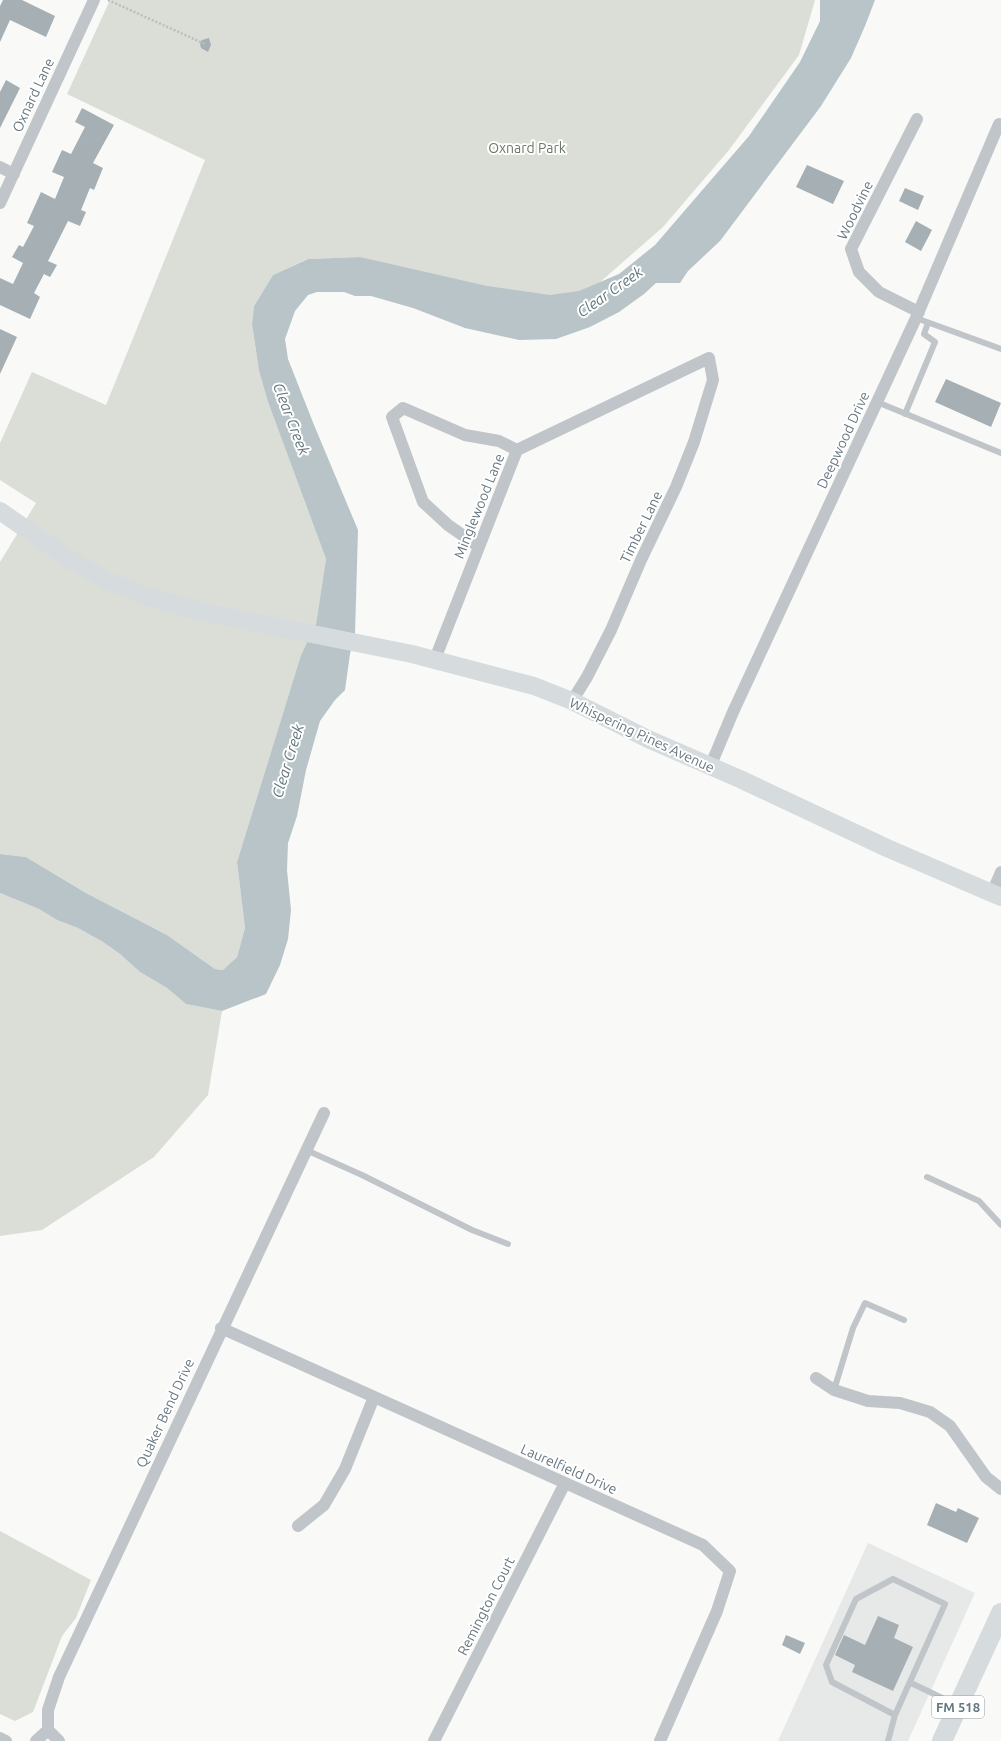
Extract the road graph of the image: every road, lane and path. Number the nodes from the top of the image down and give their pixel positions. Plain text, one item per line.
1 (94, 0) edge
2 (108, 0) edge
3 (205, 44) dead end
4 (917, 118) dead end
5 (999, 124) dead end
6 (0, 167) edge
7 (14, 174) junction
8 (0, 203) edge
9 (917, 315) junction
10 (928, 323) junction
11 (1001, 349) edge
12 (709, 358) joint
13 (877, 402) junction
14 (905, 414) junction
15 (517, 450) junction
16 (1001, 453) edge
17 (0, 512) edge
18 (478, 546) junction
19 (435, 659) junction
20 (572, 701) junction
21 (710, 767) junction
22 (1001, 872) edge
23 (996, 895) edge
24 (324, 1113) dead end
25 (306, 1150) junction
26 (927, 1177) dead end
27 (1001, 1225) edge
28 (508, 1244) dead end
29 (904, 1320) dead end
30 (222, 1328) junction
31 (816, 1378) dead end
32 (834, 1390) junction
33 (374, 1397) junction
34 (565, 1483) junction
35 (1001, 1489) edge
36 (298, 1526) dead end
37 (1001, 1613) edge
38 (911, 1683) junction
39 (958, 1705) junction
40 (895, 1715) junction
41 (48, 1730) junction
42 (0, 1738) edge
43 (6, 1741) edge
44 (36, 1741) edge
45 (59, 1741) edge
46 (434, 1741) edge
47 (660, 1741) edge
48 (888, 1741) edge
49 (942, 1741) edge

1 - 7 street, Oxnard Lane
2 - 3 path
4 - 9 street, Woodvine
5 - 9 street, Deepwood Drive
6 - 7 street
7 - 8 street, Oxnard Lane
9 - 10 lane
9 - 13 street, Deepwood Drive
10 - 11 lane
10 - 14 lane
12 - 15 street, Minglewood Lane
12 - 20 street, Timber Lane
13 - 14 lane
13 - 21 street, Deepwood Drive
14 - 16 lane
15 - 18 street, Minglewood Lane
15 - 18 street
17 - 19 main road, Whispering Pines Avenue
18 - 19 street, Minglewood Lane
19 - 20 main road, Whispering Pines Avenue
20 - 21 main road, Whispering Pines Avenue
21 - 23 main road, Whispering Pines Avenue
22 - 23 street
24 - 25 street, Quaker Bend Drive
25 - 28 lane
25 - 30 street, Quaker Bend Drive
26 - 27 lane
29 - 32 lane
30 - 33 street, Laurelfield Drive
30 - 41 street, Quaker Bend Drive
31 - 32 street
32 - 35 street
33 - 34 street, Laurelfield Drive
33 - 36 street
34 - 46 street, Remington Court
34 - 47 street, Laurelfield Drive
37 - 39 main road, FM 518
38 - 39 lane
38 - 40 lane
38 - 40 lane
39 - 49 main road, FM 518
40 - 48 lane
41 - 44 street
41 - 45 street
42 - 43 street

